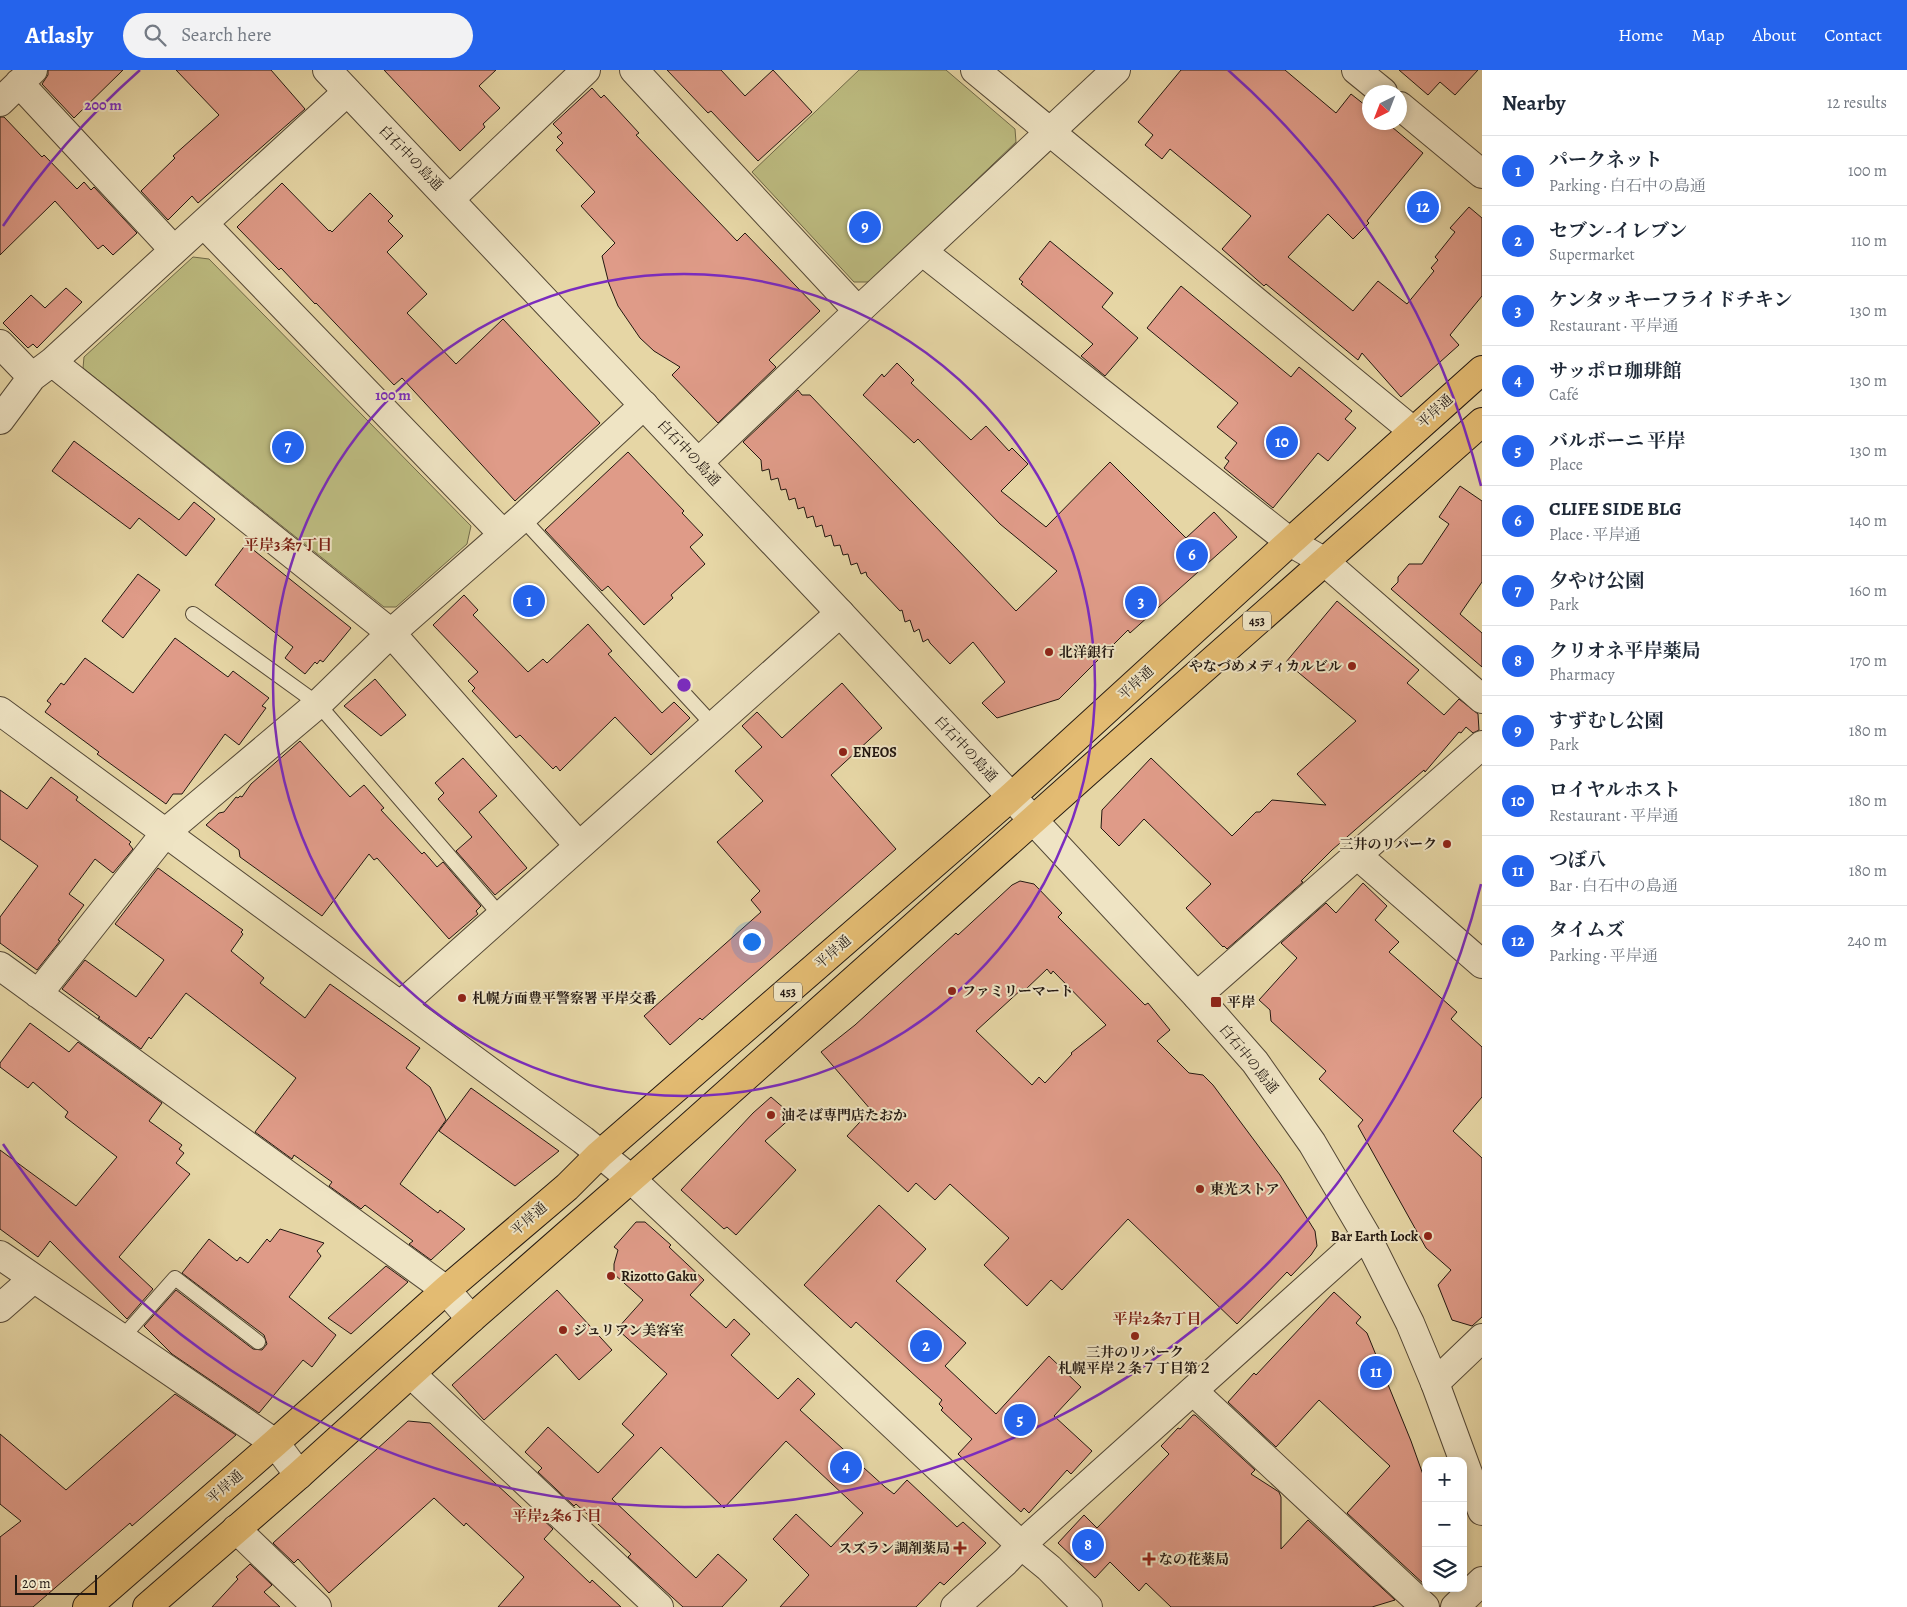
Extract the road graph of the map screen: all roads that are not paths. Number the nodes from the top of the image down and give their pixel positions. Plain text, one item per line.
1 (328, 70) edge
2 (586, 70) edge
3 (634, 70) edge
4 (975, 70) edge
5 (1116, 70) edge
6 (1356, 70) edge
7 (26, 77) edge
8 (1374, 85) edge
9 (348, 92) junction
10 (0, 102) edge
11 (1407, 112) edge
12 (1050, 132) junction
13 (1482, 174) edge
14 (450, 199) junction
15 (204, 224) junction
16 (174, 250) junction
17 (923, 252) junction
18 (858, 311) junction
19 (0, 344) edge
20 (42, 369) junction
21 (1482, 370) edge
22 (644, 405) junction
23 (0, 420) edge
24 (1482, 422) edge
25 (1413, 431) junction
26 (698, 463) junction
27 (512, 526) junction
28 (1290, 542) junction
29 (1325, 562) junction
30 (840, 613) junction
31 (193, 614) dead end
32 (391, 633) junction
33 (1482, 699) edge
34 (318, 704) junction
35 (0, 711) edge
36 (714, 726) junction
37 (1482, 744) edge
38 (1011, 797) junction
39 (1033, 821) junction
40 (166, 832) junction
41 (580, 846) junction
42 (1357, 855) junction
43 (501, 916) junction
44 (1482, 964) edge
45 (0, 966) edge
46 (38, 994) junction
47 (1197, 996) junction
48 (401, 1005) junction
49 (599, 1155) junction
50 (631, 1179) junction
51 (1366, 1235) junction
52 (0, 1255) edge
53 (33, 1279) junction
54 (446, 1290) junction
55 (0, 1308) edge
56 (471, 1319) junction
57 (1482, 1338) edge
58 (121, 1339) junction
59 (258, 1342) dead end
60 (411, 1374) junction
61 (1435, 1383) junction
62 (1193, 1391) junction
63 (276, 1443) junction
64 (299, 1475) junction
65 (1482, 1511) edge
66 (236, 1530) junction
67 (1021, 1545) junction
68 (1482, 1581) edge
69 (88, 1607) edge
70 (147, 1607) edge
71 (317, 1607) edge
72 (659, 1607) edge
73 (955, 1607) edge
74 (1088, 1607) edge
75 (1425, 1607) edge
76 (1455, 1607) edge

1 - 9 street, 白石中の島通
2 - 14 street
3 - 18 street
4 - 12 street
5 - 12 street
6 - 8 street
7 - 10 street
7 - 16 street
9 - 14 street, 白石中の島通
9 - 15 street
11 - 13 street
12 - 17 street
12 - 25 street
14 - 22 street, 白石中の島通
15 - 16 street
15 - 27 street
16 - 20 street
17 - 18 street
17 - 28 street
18 - 26 street
19 - 20 street
20 - 23 street
20 - 32 street
21 - 25 highway, 平岸通 / 453
22 - 26 street, 白石中の島通
22 - 27 street
24 - 29 highway, 453
25 - 28 highway, 平岸通 / 453
26 - 30 street, 白石中の島通
27 - 32 street
27 - 36 lane
28 - 29 street
28 - 38 highway, 平岸通 / 453
29 - 33 street
29 - 39 highway, 453
30 - 36 street
30 - 38 street, 白石中の島通
31 - 34 lane
32 - 34 street
32 - 41 street
34 - 40 street
34 - 43 lane
35 - 40 street
36 - 41 street
37 - 42 street
38 - 39 street, 白石中の島通
38 - 49 highway, 平岸通 / 453
39 - 47 street, 白石中の島通
39 - 50 highway, 453
40 - 46 street
40 - 48 street
41 - 43 street
42 - 44 street
42 - 47 street
43 - 48 street
45 - 46 street
46 - 54 street
47 - 51 street, 白石中の島通
48 - 49 street
49 - 50 street
49 - 54 highway, 平岸通 / 453
50 - 56 highway, 453
50 - 67 street
51 - 61 street, 白石中の島通
51 - 62 street
52 - 53 street
53 - 55 street
53 - 58 street
54 - 56 street
54 - 63 highway, 平岸通 / 453
56 - 60 highway, 453
57 - 61 street
58 - 59 lane
58 - 63 street
60 - 64 highway, 453
60 - 72 street
61 - 65 street, 白石中の島通
62 - 67 street
62 - 75 street
63 - 64 street
63 - 69 highway, 平岸通 / 453
64 - 66 highway, 453
66 - 70 highway, 453
66 - 71 street
67 - 73 street
67 - 74 street
68 - 76 street

